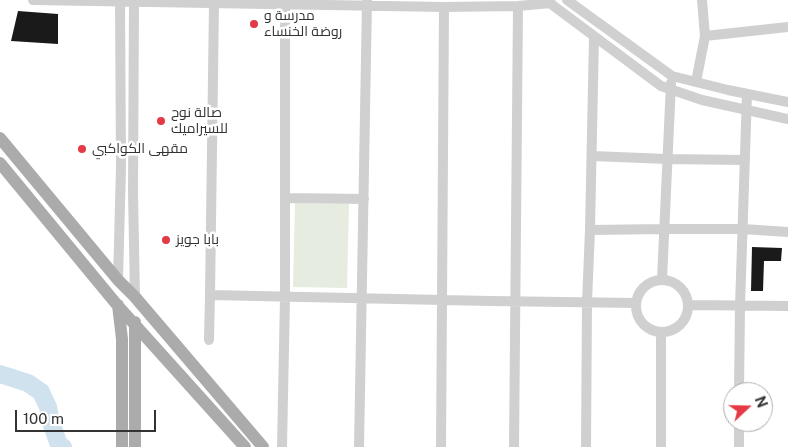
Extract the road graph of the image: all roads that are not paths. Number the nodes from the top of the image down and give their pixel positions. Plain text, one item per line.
1 (33, 0) edge
2 (90, 0) edge
3 (120, 0) edge
4 (567, 0) edge
5 (702, 0) edge
6 (134, 1) edge
7 (549, 2) edge
8 (214, 3) junction
9 (367, 3) edge
10 (285, 5) junction
11 (518, 6) junction
12 (444, 7) junction
13 (788, 27) edge
14 (705, 36) junction
15 (594, 37) junction
16 (672, 76) junction
17 (696, 82) junction
18 (670, 89) junction
19 (747, 94) junction
20 (788, 102) edge
21 (746, 110) junction
22 (788, 120) edge
23 (0, 138) edge
24 (592, 156) junction
25 (667, 159) junction
26 (745, 160) junction
27 (0, 163) edge
28 (285, 198) junction
29 (364, 200) junction
30 (664, 229) junction
31 (742, 229) junction
32 (590, 230) junction
33 (788, 232) edge
34 (662, 279) junction
35 (118, 280) junction
36 (210, 295) junction
37 (135, 297) junction
38 (285, 297) junction
39 (362, 299) junction
40 (442, 300) junction
41 (516, 302) junction
42 (587, 302) junction
43 (636, 303) junction
44 (688, 305) junction
45 (118, 306) junction
46 (740, 306) junction
47 (788, 306) edge
48 (135, 325) junction
49 (662, 332) junction
50 (209, 340) dead end
51 (739, 382) edge
52 (739, 432) edge
53 (122, 447) edge
54 (135, 447) edge
55 (245, 447) edge
56 (263, 447) edge
57 (282, 447) edge
58 (360, 447) edge
59 (440, 447) edge
60 (514, 447) edge
61 (586, 447) edge
62 (661, 447) edge
63 (739, 447) edge

1 - 2 street
2 - 3 street
3 - 6 street
3 - 35 street
4 - 16 street
5 - 14 street
6 - 8 street
6 - 37 street
7 - 11 street
7 - 15 street
8 - 10 street
8 - 36 street
9 - 10 street
9 - 12 street
9 - 29 street
10 - 28 street
11 - 12 street
11 - 41 street
12 - 40 street
13 - 14 street
14 - 17 street
15 - 18 street
15 - 24 street
16 - 17 street
16 - 18 street
17 - 19 street
18 - 21 street
18 - 25 street
19 - 20 street
19 - 21 street
21 - 22 street
21 - 26 street
23 - 35 main road
24 - 25 street
24 - 32 street
25 - 26 street
25 - 30 street
26 - 31 street
27 - 45 main road
28 - 29 street
28 - 38 street
29 - 39 street
30 - 31 street
30 - 32 street
30 - 34 street
31 - 33 street
31 - 46 street
32 - 42 street
34 - 43 street
34 - 44 street
35 - 37 main road
35 - 45 main road
36 - 38 street
36 - 50 street
37 - 48 main road
37 - 56 main road
38 - 39 street
38 - 57 street
39 - 40 street
39 - 58 street
40 - 41 street
40 - 59 street
41 - 42 street
41 - 60 street
42 - 43 street
42 - 61 street
43 - 49 street
44 - 46 street
44 - 49 street
45 - 48 main road
45 - 53 main road
46 - 47 street
46 - 51 street
48 - 54 main road
48 - 55 main road
49 - 62 street
52 - 63 street

